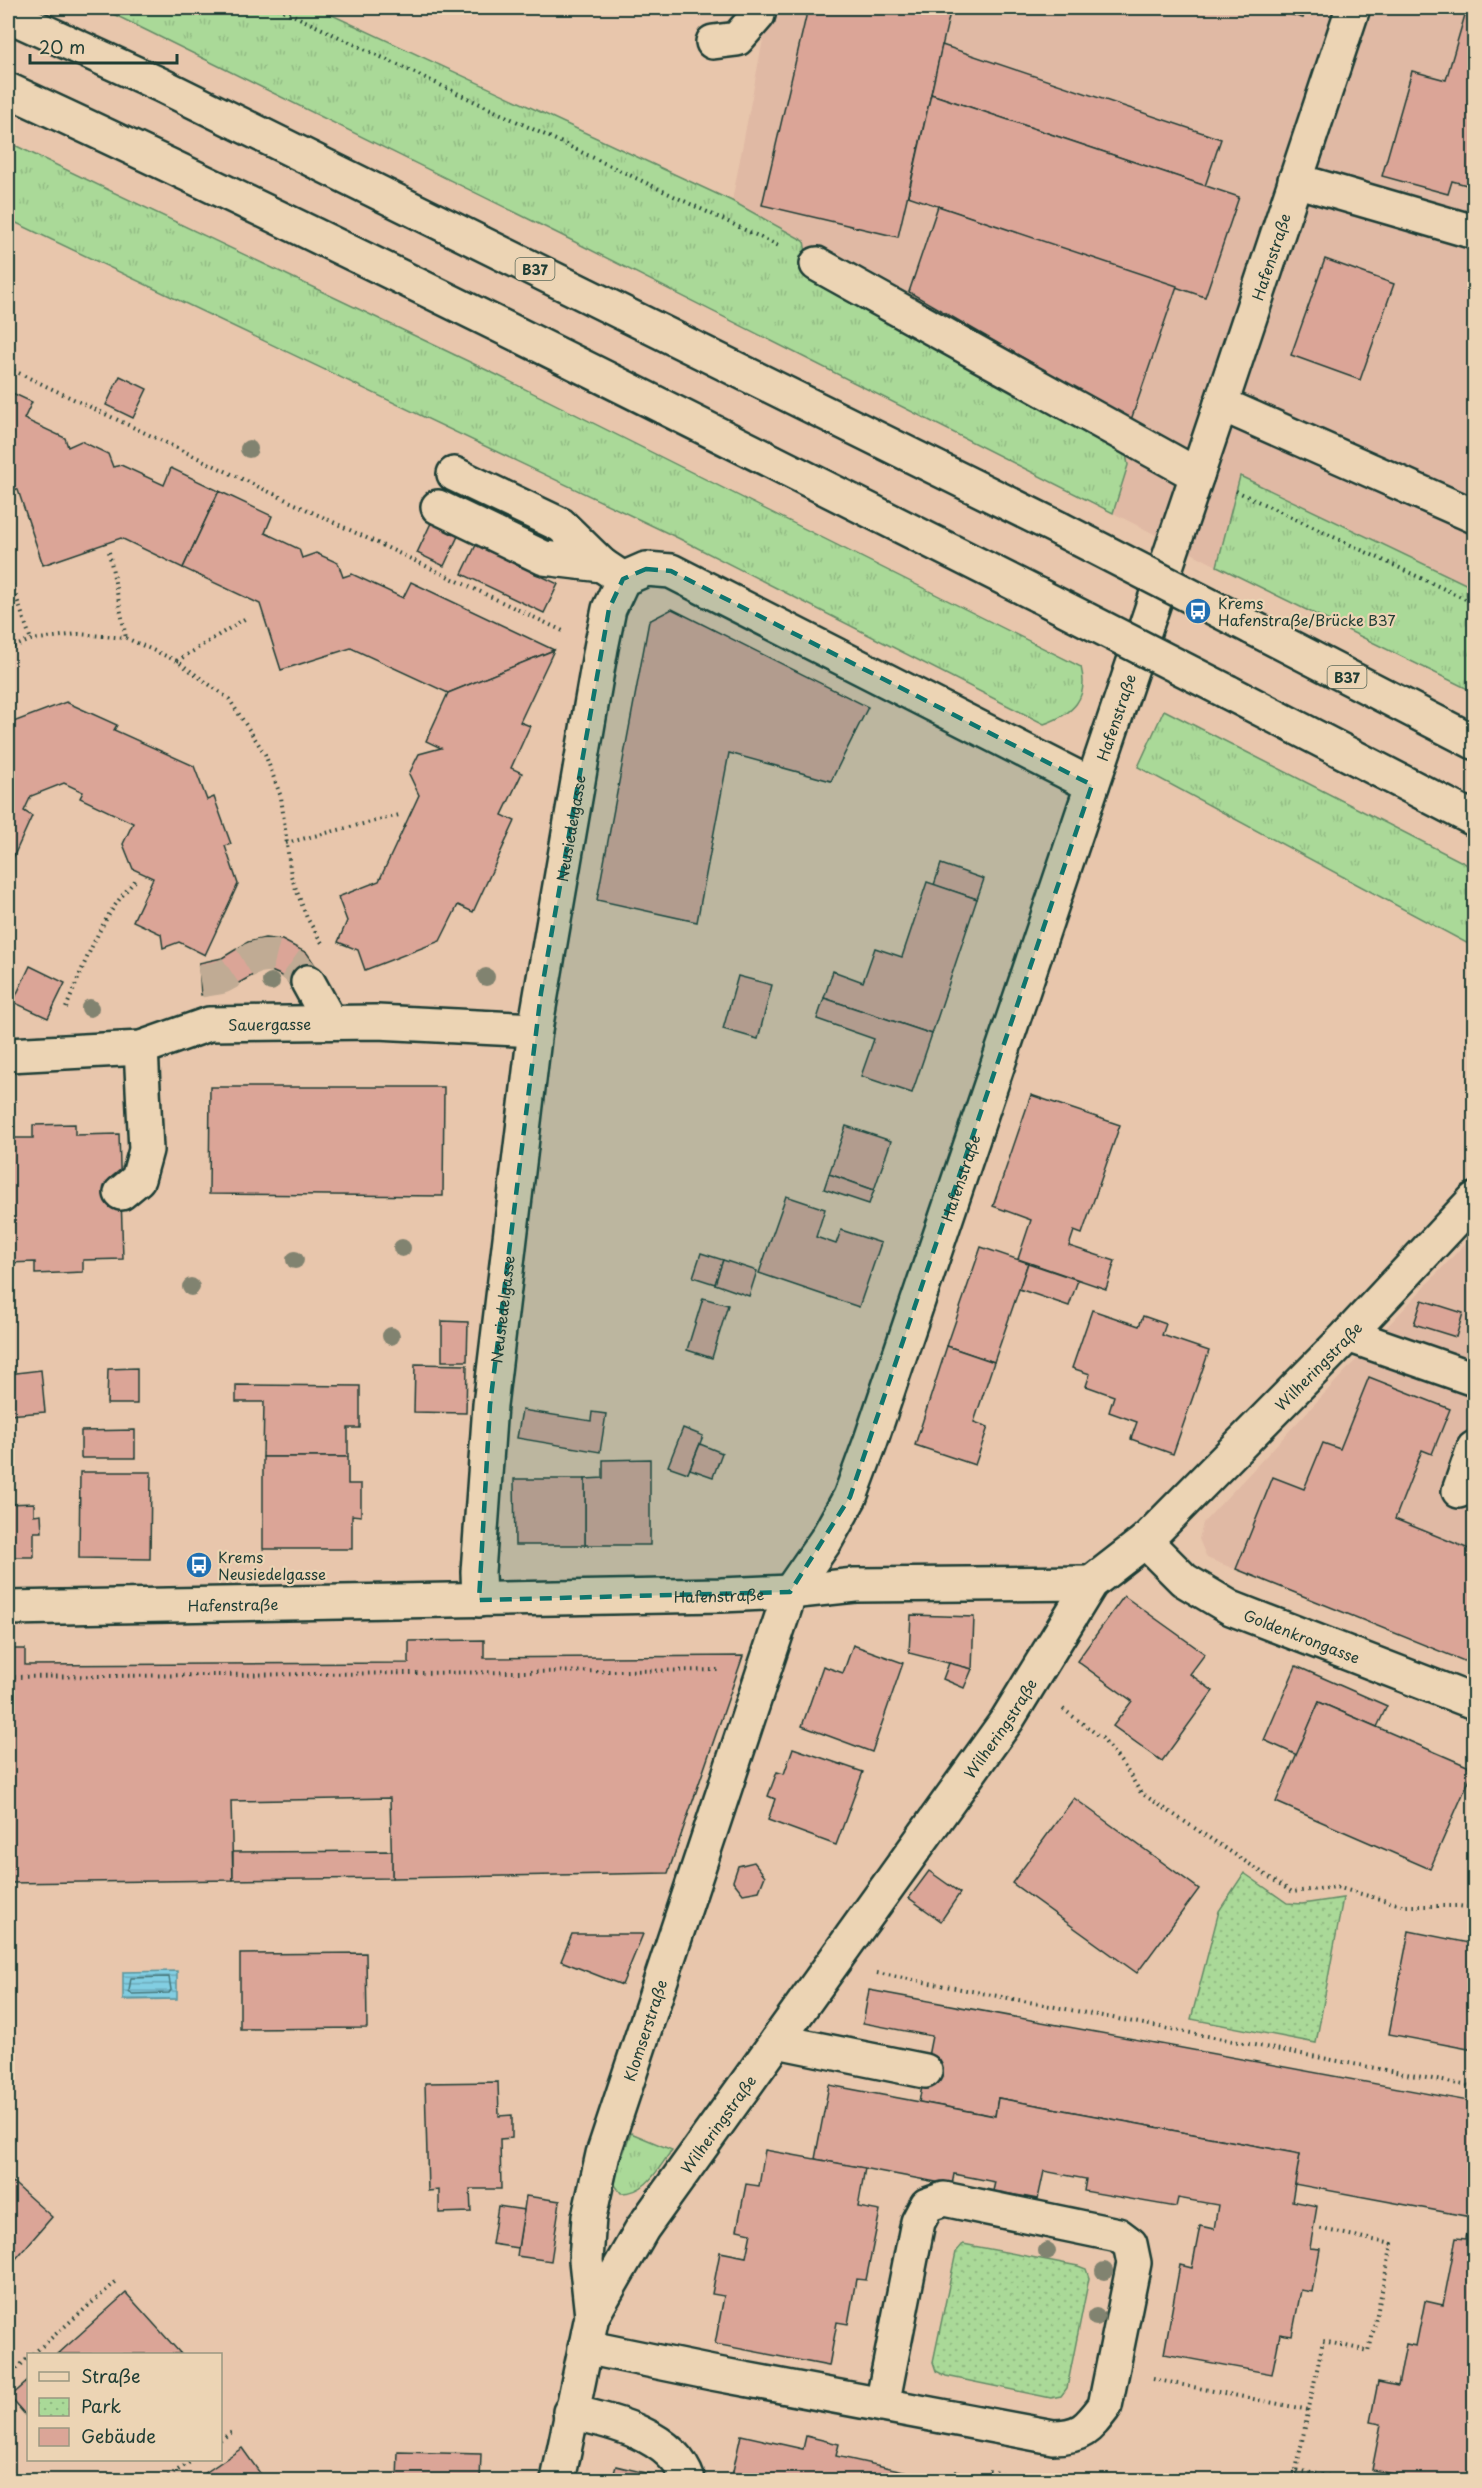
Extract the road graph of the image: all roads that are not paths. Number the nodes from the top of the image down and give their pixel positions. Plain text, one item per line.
1 (759, 8) edge
2 (1353, 8) edge
3 (8, 15) edge
4 (713, 42) dead end
5 (8, 90) edge
6 (1294, 180) junction
7 (1474, 232) edge
8 (817, 264) road end
9 (1221, 404) junction
10 (454, 474) dead end
11 (1197, 475) junction
12 (438, 507) dead end
13 (1474, 516) edge
14 (612, 572) junction
15 (1474, 742) edge
16 (1092, 785) junction
17 (1474, 819) edge
18 (308, 982) tunnel mouth
19 (330, 1022) junction
20 (535, 1030) junction
21 (141, 1048) junction
22 (8, 1055) edge
23 (122, 1193) dead end
24 (1474, 1200) edge
25 (1463, 1229) edge
26 (1348, 1335) junction
27 (1474, 1379) edge
28 (1474, 1448) edge
29 (1460, 1491) dead end
30 (1145, 1541) junction
31 (1091, 1583) junction
32 (790, 1592) junction
33 (479, 1600) junction
34 (8, 1608) edge
35 (1474, 1702) edge
36 (777, 2041) junction
37 (925, 2071) dead end
38 (589, 2332) junction
39 (882, 2405) junction
40 (570, 2412) junction
41 (558, 2481) edge
42 (688, 2481) edge

1 - 4 street
2 - 6 street, Hafenstraße
3 - 15 street, B37, bridge
5 - 17 street, bridge
6 - 7 street
6 - 9 street, Hafenstraße
8 - 11 street
9 - 11 street, Hafenstraße
9 - 13 street
10 - 14 street
11 - 16 street, Hafenstraße
12 - 14 street
14 - 16 street
14 - 20 street, Neusiedelgasse
16 - 32 street, Hafenstraße
18 - 19 street
19 - 20 street, Sauergasse
19 - 21 street, Sauergasse
20 - 33 street, Neusiedelgasse
21 - 22 street, Sauergasse
21 - 23 street
24 - 25 street, Wilheringstraße
25 - 26 street, Wilheringstraße
26 - 27 street
26 - 30 street, Wilheringstraße
28 - 29 street
30 - 31 street, Wilheringstraße
30 - 35 street, Goldenkrongasse
31 - 32 street
31 - 36 street, Wilheringstraße
32 - 33 street, Hafenstraße
32 - 38 street, Klomserstraße
33 - 34 street, Hafenstraße
36 - 37 street
36 - 38 street, Wilheringstraße
38 - 39 street
38 - 40 street, Klomserstraße
39 - 39 street
40 - 41 street, Klomserstraße
40 - 42 street

